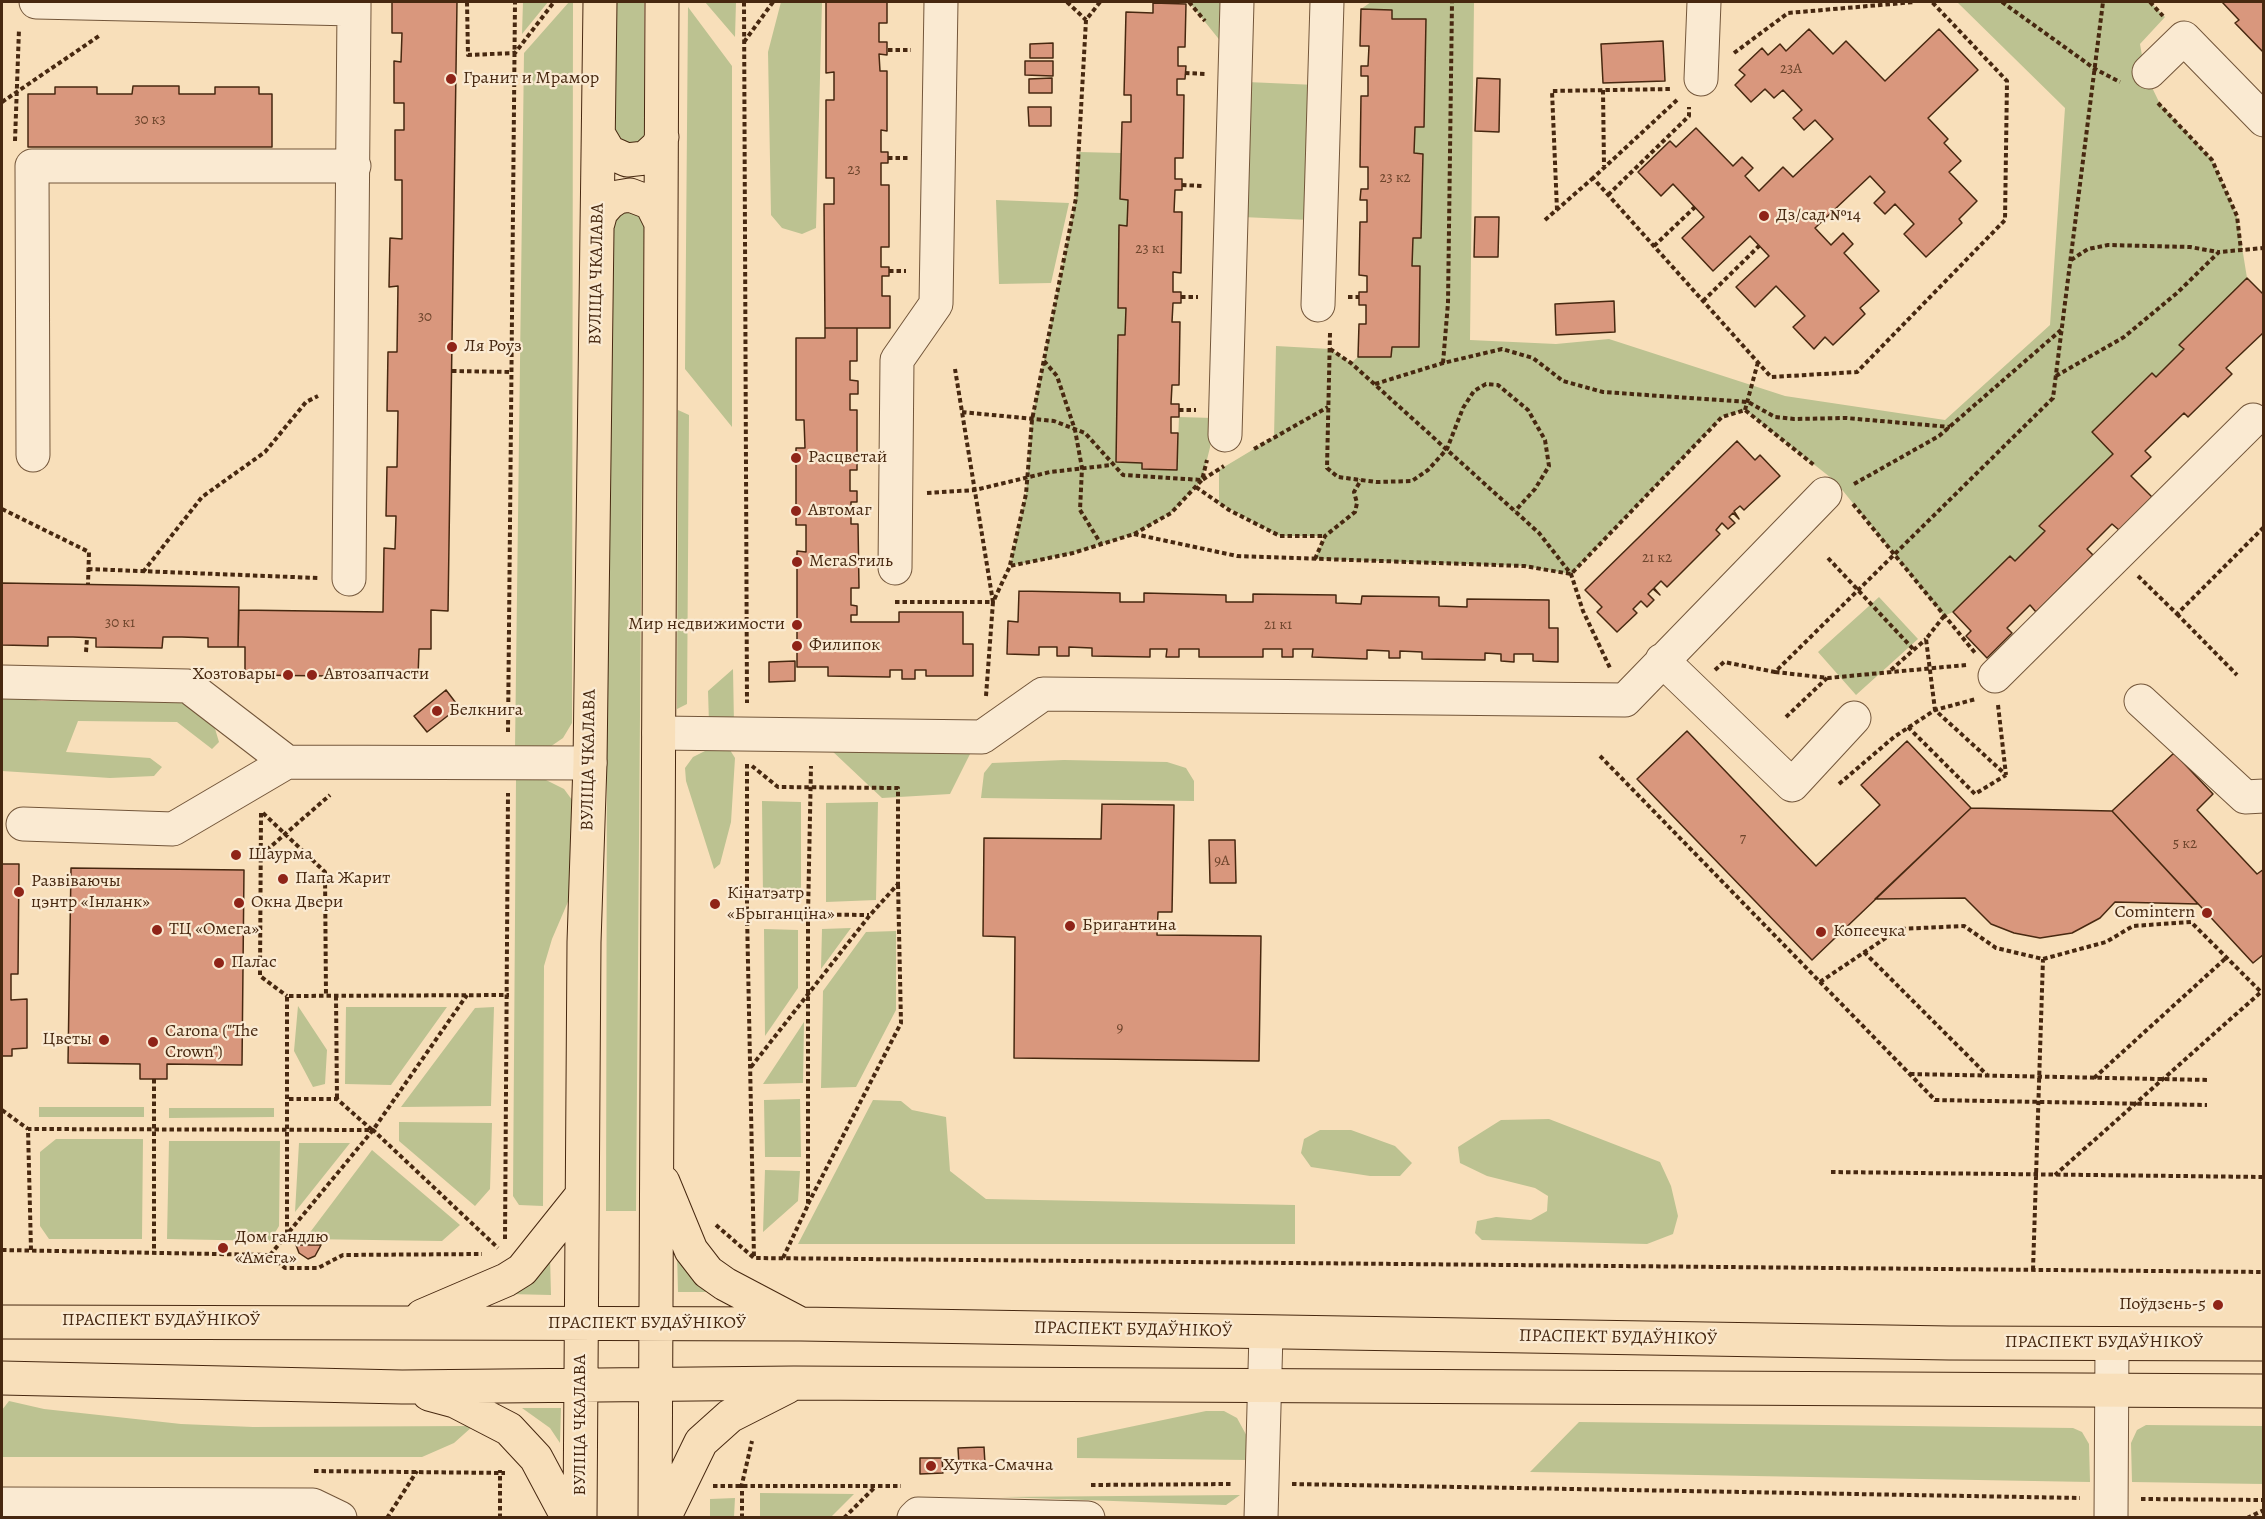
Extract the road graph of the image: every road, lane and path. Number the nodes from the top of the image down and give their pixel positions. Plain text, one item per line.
1 (467, 2) edge
2 (515, 2) edge
3 (554, 2) edge
4 (600, 2) edge
5 (662, 2) edge
6 (744, 2) edge
7 (773, 2) edge
8 (940, 2) edge
9 (1067, 2) edge
10 (1100, 2) edge
11 (1238, 2) edge
12 (1327, 2) edge
13 (1452, 2) edge
14 (1704, 2) edge
15 (1915, 2) edge
16 (1932, 2) edge
17 (2002, 2) edge
18 (2103, 2) edge
19 (256, 4) edge
20 (354, 5) edge
21 (27, 13) edge
22 (1086, 20) junction
23 (106, 31) dead end
24 (744, 42) junction
25 (515, 53) junction
26 (2095, 69) junction
27 (1695, 83) junction
28 (2141, 85) junction
29 (1603, 90) junction
30 (16, 94) junction
31 (2, 102) edge
32 (2264, 120) edge
33 (599, 135) junction
34 (662, 137) junction
35 (32, 165) junction
36 (354, 166) junction
37 (1604, 167) junction
38 (1593, 178) junction
39 (1608, 195) junction
40 (1695, 207) dead end
41 (1557, 210) junction
42 (1545, 220) dead end
43 (661, 223) junction
44 (598, 224) junction
45 (1654, 246) junction
46 (1759, 246) dead end
47 (2264, 248) edge
48 (2241, 250) junction
49 (2219, 252) junction
50 (2071, 260) junction
51 (1703, 301) junction
52 (1318, 306) dead end
53 (2062, 330) junction
54 (1044, 361) junction
55 (1758, 362) junction
56 (1443, 363) junction
57 (954, 369) dead end
58 (452, 371) dead end
59 (512, 372) junction
60 (2056, 376) junction
61 (352, 378) junction
62 (1375, 384) junction
63 (1748, 402) junction
64 (1329, 406) junction
65 (1745, 410) dead end
66 (962, 412) junction
67 (1032, 420) junction
68 (2260, 420) edge
69 (1950, 427) junction
70 (1075, 430) junction
71 (1447, 449) junction
72 (1226, 453) junction
73 (33, 455) dead end
74 (1113, 465) junction
75 (1082, 468) junction
76 (1027, 477) junction
77 (1202, 480) junction
78 (1361, 480) junction
79 (1196, 486) junction
80 (975, 490) junction
81 (1825, 494) joint
82 (895, 496) junction
83 (2, 509) edge
84 (1515, 511) junction
85 (2264, 527) edge
86 (1134, 534) junction
87 (1325, 536) junction
88 (1101, 544) junction
89 (2115, 554) junction
90 (1828, 558) dead end
91 (1315, 559) junction
92 (1010, 566) junction
93 (895, 568) joint
94 (88, 569) junction
95 (143, 572) junction
96 (1571, 574) junction
97 (349, 579) joint
98 (88, 584) dead end
99 (1858, 590) junction
100 (993, 602) junction
101 (2177, 614) junction
102 (1944, 616) dead end
103 (1926, 639) junction
104 (1914, 650) junction
105 (1662, 660) junction
106 (1928, 667) junction
107 (1984, 671) junction
108 (1775, 672) junction
109 (1889, 672) junction
110 (2237, 675) dead end
111 (1828, 678) junction
112 (2, 682) edge
113 (1695, 691) junction
114 (1625, 700) junction
115 (2141, 701) dead end
116 (1786, 717) dead end
117 (1854, 718) dead end
118 (1908, 728) dead end
119 (659, 733) junction
120 (747, 734) junction
121 (812, 736) junction
122 (982, 737) junction
123 (1600, 756) dead end
124 (366, 761) junction
125 (508, 761) junction
126 (287, 762) junction
127 (590, 763) junction
128 (2006, 775) junction
129 (811, 788) junction
130 (2264, 796) edge
131 (23, 824) dead end
132 (285, 835) junction
133 (261, 856) junction
134 (898, 884) junction
135 (747, 914) junction
136 (808, 915) junction
137 (870, 915) junction
138 (1864, 952) junction
139 (2227, 957) junction
140 (2043, 960) junction
141 (1820, 982) junction
142 (810, 992) junction
143 (467, 995) junction
144 (509, 995) junction
145 (287, 996) junction
146 (326, 996) junction
147 (336, 996) junction
148 (751, 1067) junction
149 (1910, 1074) junction
150 (1988, 1076) junction
151 (2039, 1077) junction
152 (2094, 1078) junction
153 (154, 1079) dead end
154 (2164, 1079) junction
155 (2209, 1080) dead end
156 (289, 1099) junction
157 (337, 1099) junction
158 (2038, 1102) junction
159 (2135, 1104) junction
160 (2207, 1105) dead end
161 (2, 1110) edge
162 (28, 1129) junction
163 (154, 1129) junction
164 (289, 1130) junction
165 (373, 1130) junction
166 (657, 1166) junction
167 (1831, 1172) dead end
168 (2036, 1174) junction
169 (2055, 1174) junction
170 (2264, 1177) edge
171 (582, 1195) junction
172 (808, 1205) junction
173 (708, 1223) dead end
174 (287, 1234) junction
175 (505, 1242) dead end
176 (2, 1250) edge
177 (31, 1251) junction
178 (154, 1253) junction
179 (270, 1255) junction
180 (754, 1257) junction
181 (783, 1258) junction
182 (754, 1265) dead end
183 (2033, 1270) junction
184 (2264, 1272) edge
185 (2, 1322) edge
186 (406, 1323) junction
187 (581, 1323) junction
188 (656, 1324) junction
189 (801, 1324) junction
190 (1266, 1333) junction
191 (2112, 1344) junction
192 (2264, 1344) edge
193 (2, 1378) edge
194 (794, 1383) junction
195 (656, 1384) junction
196 (581, 1385) junction
197 (1264, 1385) junction
198 (402, 1387) junction
199 (2110, 1390) junction
200 (2264, 1391) edge
201 (752, 1435) dead end
202 (498, 1461) dead end
203 (417, 1472) dead end
204 (742, 1484) junction
205 (1262, 1484) junction
206 (1086, 1485) dead end
207 (705, 1486) dead end
208 (876, 1486) junction
209 (2264, 1500) edge
210 (912, 1502) edge
211 (2, 1504) edge
212 (2111, 1508) edge
213 (2264, 1510) edge
214 (340, 1518) edge
215 (387, 1518) edge
216 (500, 1518) edge
217 (568, 1518) edge
218 (580, 1518) edge
219 (656, 1518) edge
220 (664, 1518) edge
221 (742, 1518) edge
222 (844, 1518) edge
223 (1088, 1518) edge
224 (1262, 1518) edge
225 (2247, 1518) edge

1 - 25 path
2 - 25 path
3 - 25 path
4 - 33 main road, ВУЛІЦА ЧКАЛАВА
5 - 34 main road
6 - 24 path
7 - 24 path
8 - 82 street
9 - 22 path
10 - 22 path
11 - 72 street
12 - 52 street
13 - 56 path
14 - 27 street
15 - 27 path
16 - 55 path
17 - 26 path
18 - 26 path
19 - 20 street
19 - 21 street
20 - 36 street
21 - 30 path
22 - 54 path
23 - 30 path
24 - 120 path
25 - 59 path
26 - 28 path
26 - 50 path
27 - 29 path
27 - 37 path
27 - 39 path
28 - 32 street
28 - 48 path
29 - 37 path
29 - 41 path
30 - 31 path
30 - 35 path
33 - 34 main road
33 - 44 main road, ВУЛІЦА ЧКАЛАВА
34 - 43 main road
35 - 36 street
35 - 73 street
36 - 61 street
37 - 38 path
38 - 39 path
38 - 41 path
39 - 45 path
40 - 45 path
41 - 42 path
43 - 44 main road
43 - 119 main road
44 - 127 main road, ВУЛІЦА ЧКАЛАВА
45 - 51 path
46 - 51 path
47 - 48 path
48 - 49 path
49 - 50 path
49 - 60 path
50 - 53 path
51 - 55 path
53 - 60 path
53 - 69 path
54 - 67 path
54 - 70 path
55 - 63 path
56 - 62 path
56 - 63 path
57 - 66 path
58 - 59 path
59 - 125 path
60 - 99 path
61 - 95 path
61 - 97 street
62 - 64 path
62 - 71 path
63 - 65 path
63 - 69 path
64 - 72 path
64 - 78 path
66 - 67 path
66 - 80 path
67 - 70 path
67 - 76 path
68 - 89 street
69 - 81 path
70 - 74 path
70 - 75 path
71 - 78 path
71 - 84 path
71 - 84 path
72 - 77 path
72 - 77 path
74 - 75 path
74 - 77 path
75 - 76 path
75 - 88 path
76 - 80 path
76 - 92 path
77 - 79 path
78 - 87 path
79 - 86 path
79 - 87 path
80 - 82 path
80 - 100 path
81 - 105 street
82 - 93 street
83 - 94 path
84 - 96 path
85 - 101 path
86 - 88 path
86 - 91 path
87 - 91 path
88 - 92 path
89 - 101 path
89 - 107 street
90 - 99 path
91 - 96 path
92 - 100 path
93 - 100 path
94 - 95 path
94 - 98 path
95 - 97 path
96 - 114 path
99 - 104 path
99 - 108 path
100 - 122 path
101 - 110 path
102 - 103 path
103 - 104 path
103 - 106 path
104 - 109 path
105 - 113 street
105 - 114 street
106 - 107 path
106 - 109 path
106 - 128 path
107 - 128 path
108 - 111 path
108 - 113 path
109 - 111 path
111 - 116 path
112 - 126 street
113 - 117 street
114 - 122 street
115 - 130 street
118 - 128 path
119 - 120 street
119 - 166 main road
120 - 121 street
121 - 122 street
121 - 129 path
123 - 141 path
124 - 125 street
124 - 126 street
124 - 132 path
125 - 127 street
125 - 144 path
126 - 131 street
127 - 171 main road, ВУЛІЦА ЧКАЛАВА
129 - 134 path
129 - 135 path
129 - 136 path
132 - 133 path
132 - 133 path
132 - 146 path
133 - 145 path
134 - 137 path
134 - 172 path
135 - 136 path
135 - 148 path
136 - 137 path
136 - 142 path
137 - 142 path
138 - 140 path
138 - 141 path
138 - 150 path
139 - 140 path
139 - 152 path
139 - 154 path
140 - 151 path
141 - 149 path
142 - 148 path
142 - 172 path
143 - 144 path
143 - 147 path
143 - 165 path
144 - 175 path
145 - 146 path
145 - 156 path
146 - 147 path
147 - 157 path
148 - 180 path
149 - 150 path
149 - 158 path
150 - 151 path
151 - 152 path
151 - 158 path
152 - 154 path
153 - 163 path
154 - 155 path
154 - 159 path
156 - 157 path
156 - 164 path
157 - 165 path
158 - 159 path
158 - 168 path
159 - 160 path
159 - 169 path
161 - 162 path
162 - 163 path
162 - 177 path
163 - 164 path
163 - 178 path
164 - 165 path
164 - 174 path
165 - 174 path
165 - 179 path
166 - 188 main road
166 - 189 main road
167 - 168 path
168 - 169 path
168 - 183 path
169 - 170 path
171 - 186 main road
171 - 187 main road, ВУЛІЦА ЧКАЛАВА
172 - 181 path
173 - 180 path
174 - 179 path
176 - 177 path
177 - 178 path
178 - 179 path
180 - 181 path
180 - 182 path
181 - 183 path
183 - 184 path
185 - 186 main road, ПРАСПЕКТ БУДАЎНІКОЎ
186 - 187 main road, ПРАСПЕКТ БУДАЎНІКОЎ
187 - 188 main road, ПРАСПЕКТ БУДАЎНІКОЎ
187 - 196 main road, ВУЛІЦА ЧКАЛАВА
188 - 189 main road, ПРАСПЕКТ БУДАЎНІКОЎ
188 - 195 main road
189 - 190 main road, ПРАСПЕКТ БУДАЎНІКОЎ
190 - 191 main road, ПРАСПЕКТ БУДАЎНІКОЎ
190 - 197 street
191 - 192 main road, ПРАСПЕКТ БУДАЎНІКОЎ
191 - 199 street
193 - 198 main road
194 - 195 main road
194 - 197 main road
194 - 220 main road
195 - 196 main road
195 - 219 main road
196 - 198 main road
196 - 218 main road, ВУЛІЦА ЧКАЛАВА
197 - 199 main road
197 - 205 street
198 - 217 main road
199 - 200 main road
199 - 212 street
201 - 204 path
202 - 216 path
203 - 215 path
204 - 207 path
204 - 208 path
204 - 221 path
205 - 206 path
205 - 212 path
205 - 224 street
208 - 210 path
208 - 222 path
209 - 212 path
210 - 223 street
211 - 214 street
213 - 225 path

